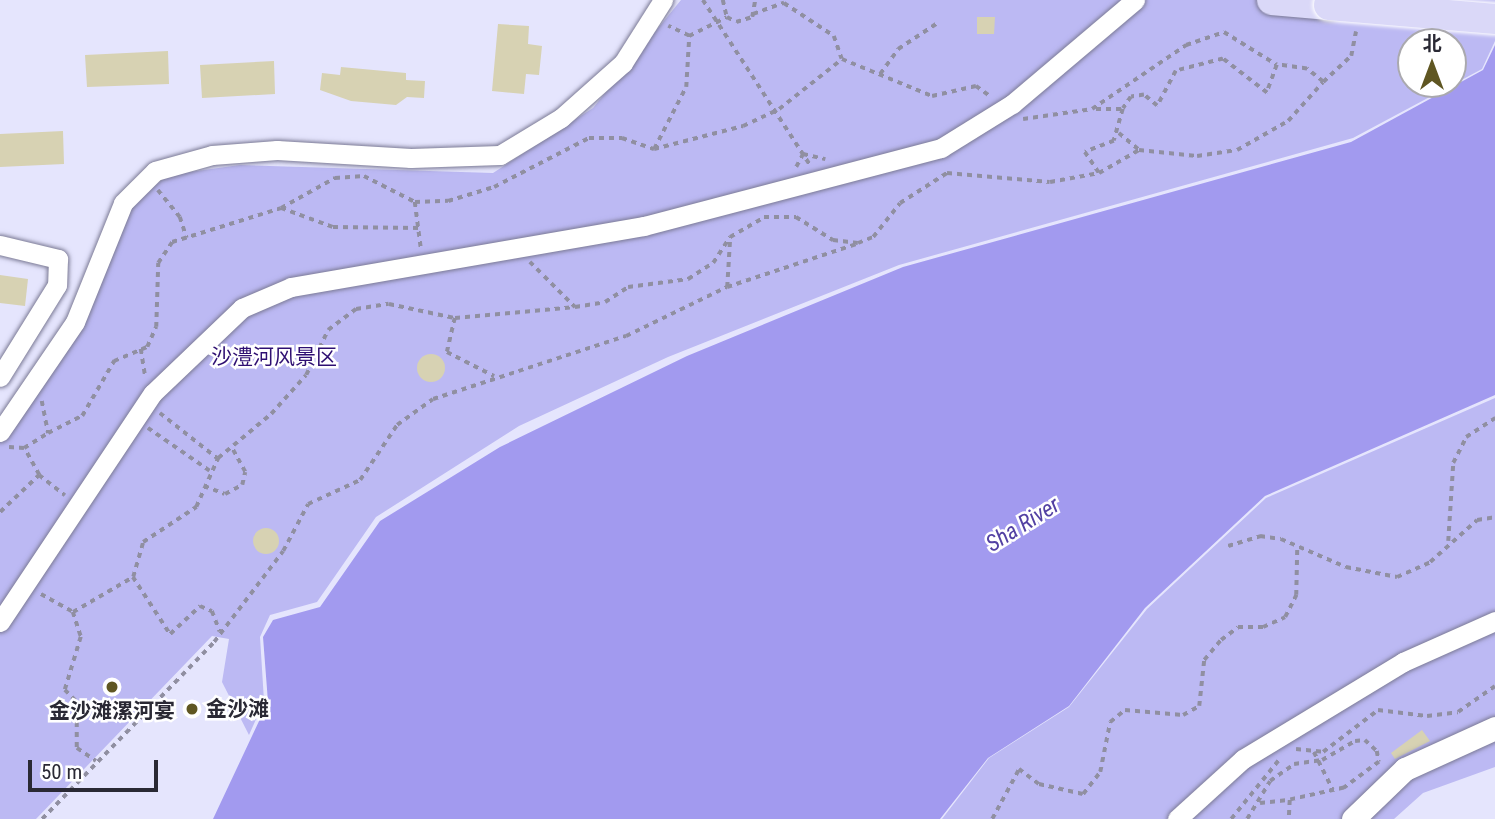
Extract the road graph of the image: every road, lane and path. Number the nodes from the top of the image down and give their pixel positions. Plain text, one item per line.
1 (663, 0) edge
2 (703, 0) edge
3 (723, 0) edge
4 (755, 0) edge
5 (1135, 0) edge
6 (1272, 0) edge
7 (645, 8) edge
8 (754, 14) junction
9 (726, 17) junction
10 (1495, 19) edge
11 (715, 22) junction
12 (939, 22) dead end
13 (1358, 22) dead end
14 (690, 36) junction
15 (842, 59) junction
16 (1277, 65) junction
17 (880, 74) junction
18 (1323, 82) junction
19 (779, 109) junction
20 (1092, 109) junction
21 (1123, 109) junction
22 (1003, 110) junction
23 (1119, 132) junction
24 (654, 149) junction
25 (1139, 149) junction
26 (803, 153) dead end
27 (1099, 173) junction
28 (148, 178) junction
29 (415, 202) junction
30 (281, 208) junction
31 (419, 228) junction
32 (730, 237) junction
33 (187, 238) junction
34 (858, 243) junction
35 (0, 244) edge
36 (517, 248) junction
37 (423, 262) junction
38 (727, 287) junction
39 (575, 307) junction
40 (455, 318) junction
41 (141, 349) junction
42 (494, 376) junction
43 (0, 377) edge
44 (31, 389) junction
45 (149, 399) junction
46 (1495, 418) edge
47 (135, 419) junction
48 (0, 432) edge
49 (48, 433) junction
50 (231, 447) junction
51 (218, 458) junction
52 (210, 471) junction
53 (39, 475) junction
54 (204, 486) junction
55 (76, 504) junction
56 (0, 512) edge
57 (1495, 517) edge
58 (1448, 541) junction
59 (1228, 546) dead end
60 (1297, 549) junction
61 (133, 577) junction
62 (24, 584) junction
63 (73, 612) junction
64 (1495, 621) edge
65 (0, 622) edge
66 (220, 632) junction
67 (1495, 686) edge
68 (1495, 728) edge
69 (1314, 751) junction
70 (97, 761) junction
71 (1317, 761) junction
72 (1333, 790) junction
73 (1290, 800) junction
74 (1259, 803) junction
75 (42, 819) edge
76 (992, 819) edge
77 (1177, 819) edge
78 (1231, 819) edge
79 (1247, 819) edge
80 (1289, 819) edge
81 (1353, 819) edge

1 - 7 street
2 - 11 path
3 - 9 path
4 - 8 path
5 - 22 street
6 - 10 main road, bridge
7 - 14 path
7 - 28 street
8 - 9 path
8 - 15 path
9 - 11 path
11 - 14 path
11 - 19 path
12 - 17 path
13 - 18 path
14 - 24 path
15 - 17 path
15 - 19 path
16 - 18 path
16 - 20 path
16 - 21 path
17 - 22 path
18 - 25 path
19 - 24 path
19 - 26 path
20 - 21 path
20 - 22 path
21 - 23 path
22 - 36 street
23 - 25 path
23 - 27 path
24 - 29 path
25 - 27 path
27 - 34 path
28 - 33 path
28 - 44 street
29 - 30 path
29 - 31 path
30 - 31 path
30 - 33 path
31 - 37 path
32 - 34 path
32 - 38 path
32 - 39 path
33 - 41 path
34 - 38 path
35 - 43 street
36 - 37 street
36 - 39 path
37 - 45 street
38 - 42 path
39 - 40 path
40 - 42 path
40 - 50 path
41 - 45 path
41 - 49 path
42 - 66 path
44 - 48 street
44 - 49 path
45 - 47 street
45 - 51 path
46 - 58 path
47 - 52 path
47 - 55 street
49 - 53 path
50 - 51 path
50 - 54 path
51 - 52 path
52 - 54 path
53 - 55 path
53 - 56 path
54 - 61 path
55 - 62 street
57 - 58 path
58 - 60 path
59 - 60 path
60 - 76 path
61 - 63 path
61 - 66 path
62 - 63 path
62 - 65 street
63 - 70 path
64 - 77 street
66 - 70 path
67 - 69 path
68 - 81 street
69 - 71 path
69 - 78 path
70 - 75 path
71 - 72 path
71 - 72 path
71 - 74 path
72 - 73 path
73 - 74 path
73 - 80 path
74 - 79 path

